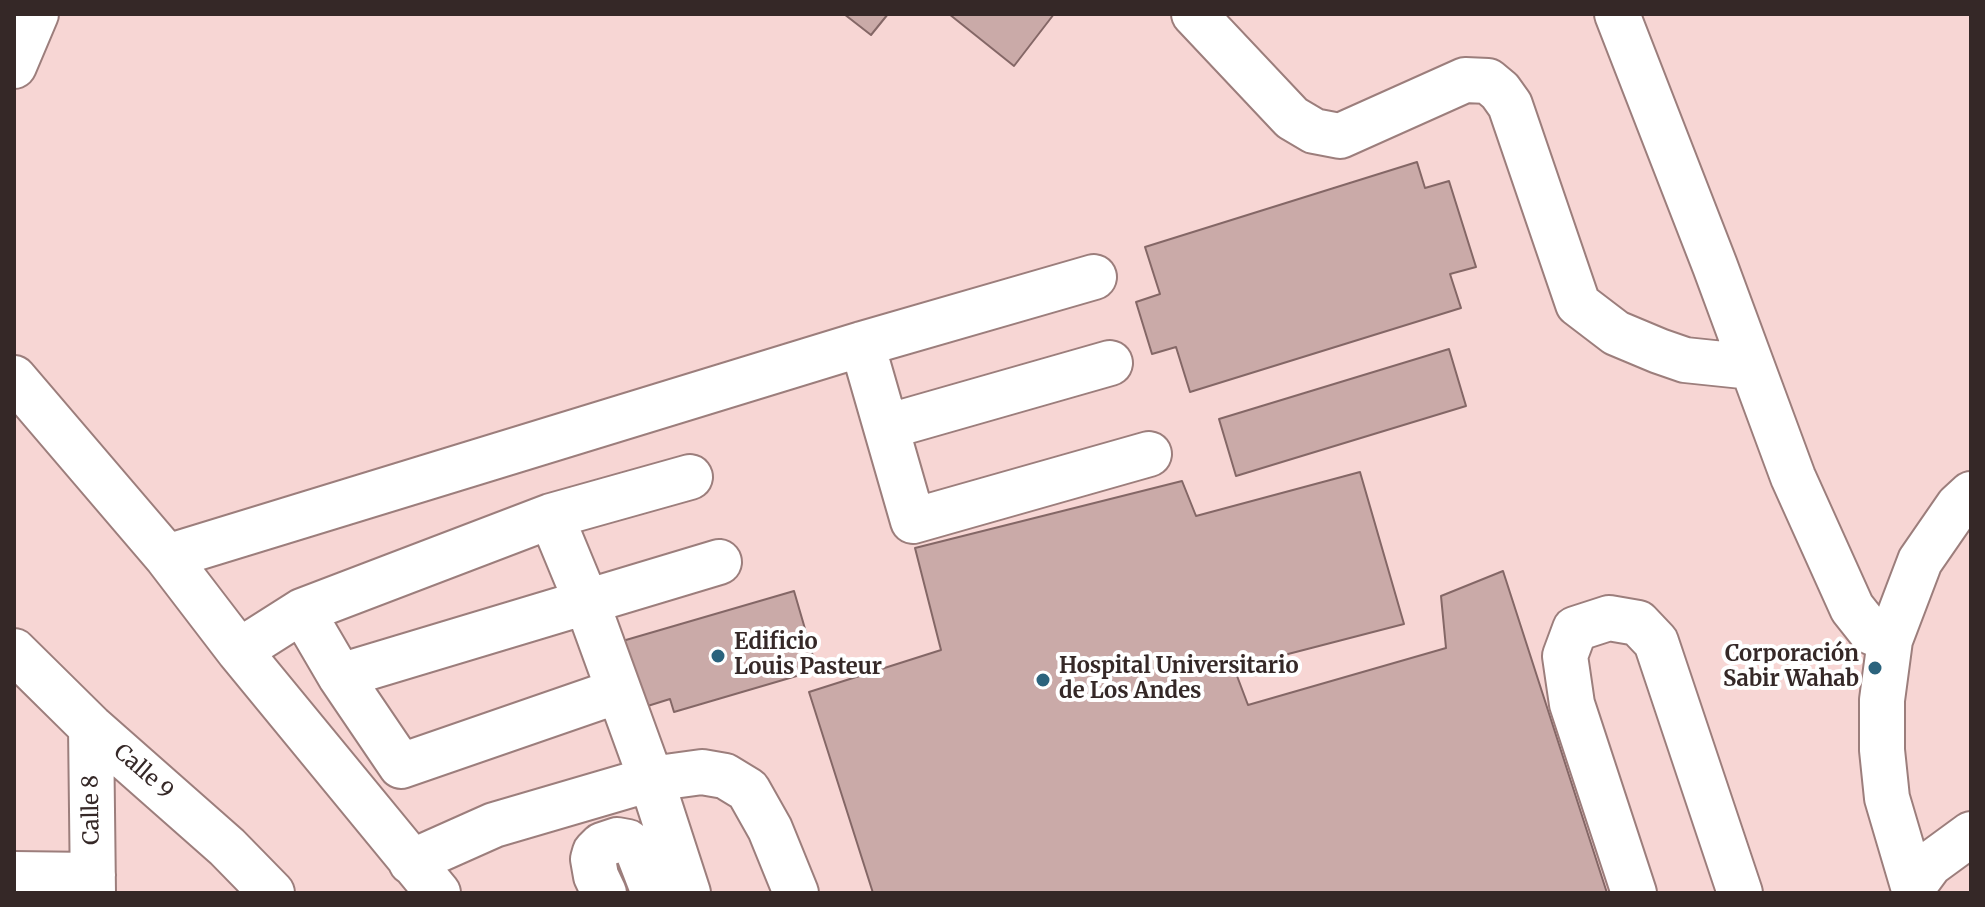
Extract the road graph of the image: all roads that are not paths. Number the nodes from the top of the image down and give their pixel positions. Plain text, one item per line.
1 (36, 14) edge
2 (1194, 14) edge
3 (1617, 14) edge
4 (14, 66) edge
5 (1094, 277) dead end
6 (862, 344) junction
7 (1110, 363) dead end
8 (1752, 367) junction
9 (14, 378) edge
10 (886, 427) junction
11 (1149, 454) dead end
12 (690, 477) dead end
13 (1971, 494) edge
14 (551, 516) junction
15 (1971, 537) edge
16 (167, 557) junction
17 (719, 562) dead end
18 (587, 603) junction
19 (302, 611) junction
20 (1890, 640) junction
21 (14, 651) edge
22 (239, 651) junction
23 (340, 676) junction
24 (618, 691) junction
25 (91, 727) junction
26 (651, 779) junction
27 (1971, 834) edge
28 (227, 847) junction
29 (14, 874) edge
30 (424, 878) edge
31 (93, 884) edge
32 (1925, 884) edge
33 (224, 893) edge
34 (272, 893) edge
35 (604, 893) edge
36 (654, 893) edge
37 (688, 893) edge
38 (796, 893) edge
39 (1634, 893) edge
40 (1740, 893) edge

1 - 4 street
2 - 8 street
3 - 8 street
5 - 6 street
6 - 10 street
6 - 16 street
7 - 10 street
8 - 20 street
9 - 16 street
10 - 11 street
12 - 14 street
13 - 20 street
14 - 18 street
14 - 19 street
15 - 32 street
16 - 22 street
17 - 18 street
18 - 23 street
18 - 24 street
19 - 22 street
19 - 23 street
20 - 32 street
21 - 25 street, Calle 9
22 - 30 street
23 - 24 street
24 - 26 street
25 - 28 street, Calle 9
25 - 31 street, Calle 8
26 - 30 street
26 - 37 street
26 - 38 street
27 - 32 street
28 - 33 street
28 - 34 street, Calle 9
29 - 31 street
35 - 36 street
39 - 40 street

